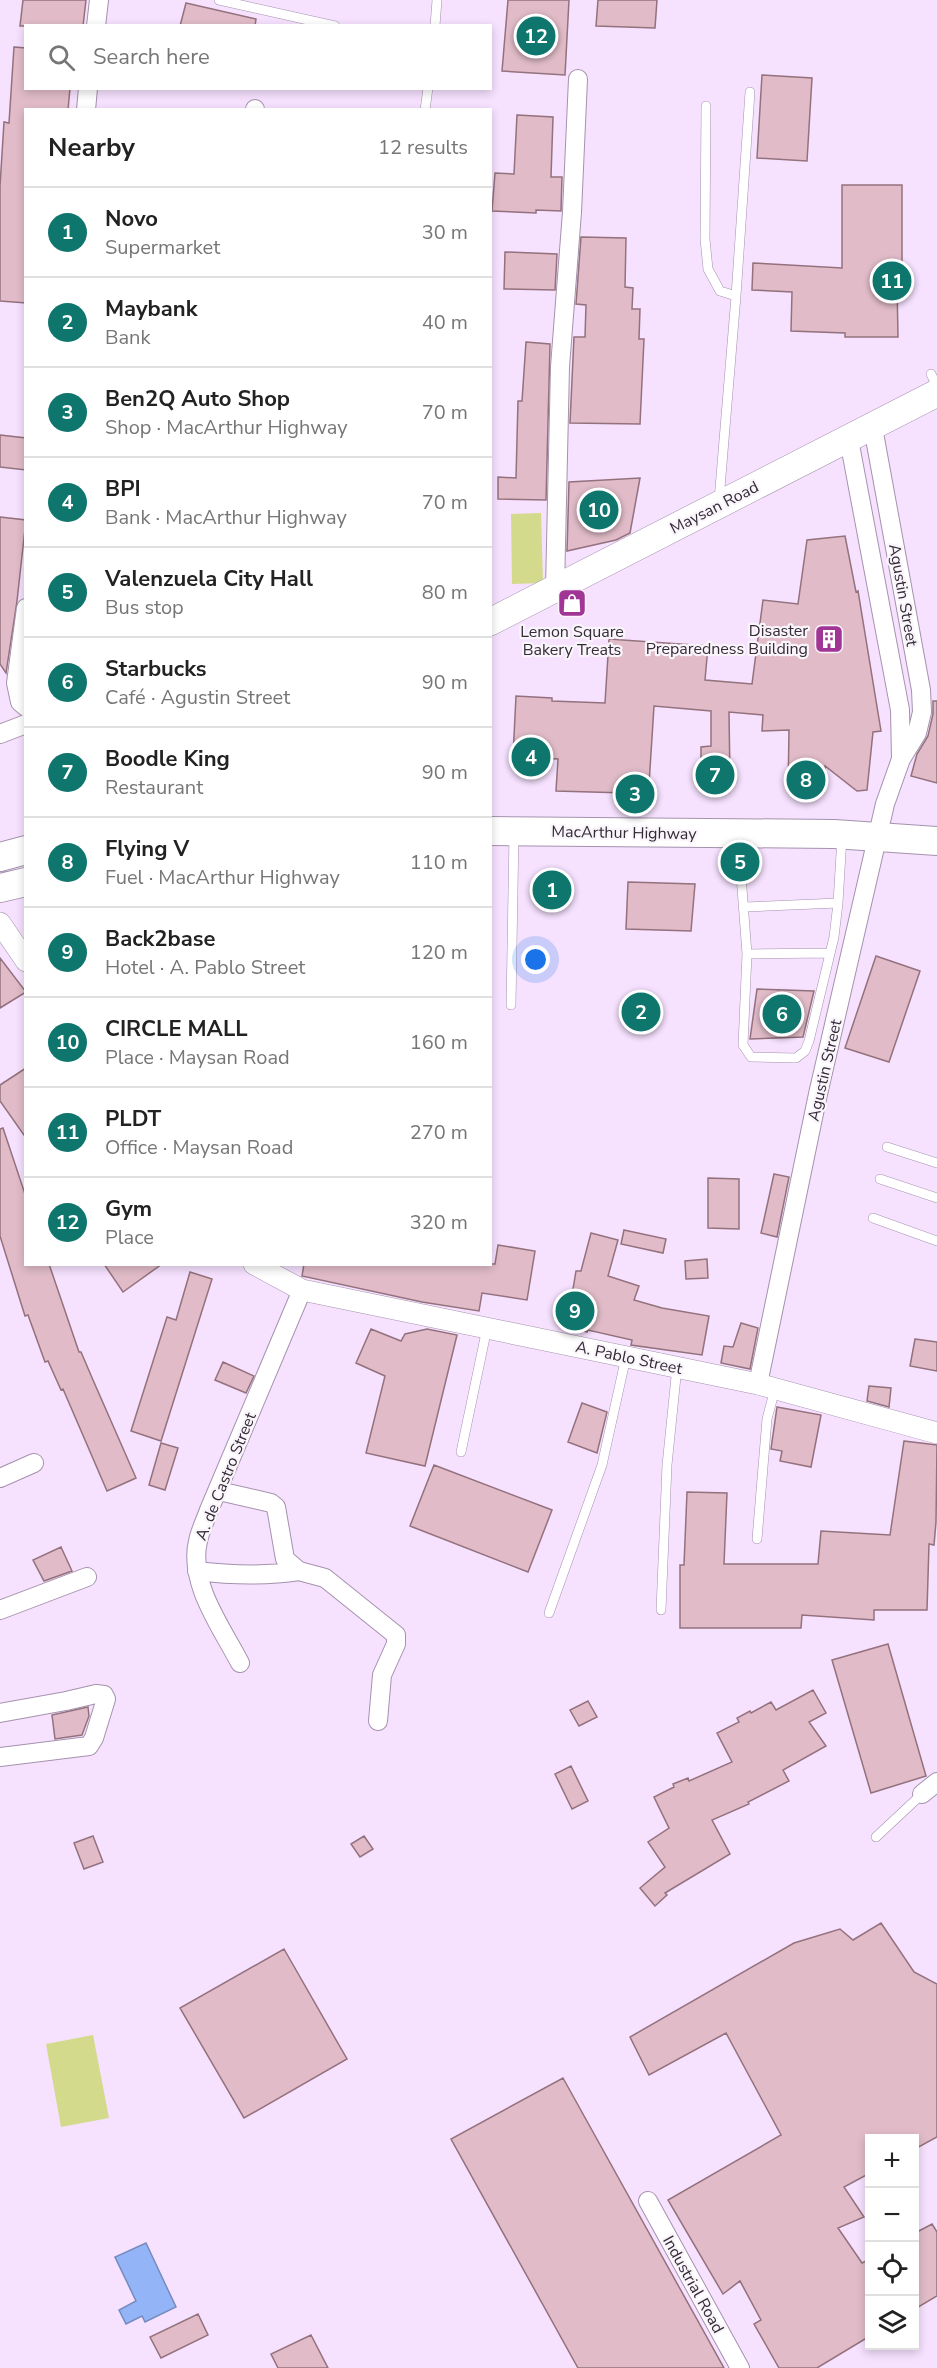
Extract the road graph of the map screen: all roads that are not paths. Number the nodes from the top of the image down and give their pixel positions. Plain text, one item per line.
1 (99, 0) edge
2 (219, 0) edge
3 (437, 0) edge
4 (96, 24) edge
5 (326, 24) edge
6 (435, 24) edge
7 (578, 79) dead end
8 (88, 90) edge
9 (428, 90) edge
10 (750, 92) dead end
11 (706, 106) dead end
12 (86, 108) edge
13 (425, 108) edge
14 (736, 296) junction
15 (934, 383) edge
16 (937, 386) edge
17 (861, 436) junction
18 (718, 505) junction
19 (555, 589) junction
20 (492, 620) edge
21 (24, 623) edge
22 (24, 705) edge
23 (24, 725) edge
24 (0, 734) edge
25 (901, 759) junction
26 (502, 831) edge
27 (738, 833) junction
28 (842, 835) junction
29 (877, 836) junction
30 (937, 841) edge
31 (24, 851) edge
32 (0, 857) edge
33 (24, 882) edge
34 (0, 888) edge
35 (838, 903) junction
36 (744, 907) junction
37 (0, 923) edge
38 (830, 953) junction
39 (747, 954) junction
40 (24, 958) edge
41 (511, 1005) dead end
42 (886, 1147) dead end
43 (937, 1163) edge
44 (880, 1179) dead end
45 (937, 1198) edge
46 (873, 1218) dead end
47 (937, 1241) edge
48 (258, 1266) edge
49 (302, 1290) junction
50 (487, 1328) junction
51 (626, 1357) junction
52 (677, 1367) junction
53 (766, 1387) junction
54 (937, 1433) edge
55 (460, 1452) dead end
56 (34, 1463) dead end
57 (0, 1478) edge
58 (219, 1491) junction
59 (757, 1539) dead end
60 (197, 1571) junction
61 (299, 1571) junction
62 (87, 1577) dead end
63 (0, 1610) edge
64 (661, 1610) dead end
65 (549, 1613) dead end
66 (240, 1663) dead end
67 (0, 1713) edge
68 (378, 1721) dead end
69 (0, 1757) edge
70 (937, 1782) edge
71 (922, 1794) joint
72 (876, 1837) dead end
73 (648, 2201) dead end
74 (740, 2368) edge

1 - 4 street
2 - 5 lane
3 - 6 lane
7 - 19 street
8 - 12 street
9 - 13 lane
10 - 14 lane
11 - 14 lane
14 - 18 lane
15 - 16 lane
15 - 17 main road, Maysan Road
17 - 18 main road, Maysan Road
17 - 25 street, Agustin Street
17 - 25 street, Agustin Street
18 - 19 main road, Maysan Road
19 - 20 main road, Maysan Road
21 - 22 street
23 - 24 street
25 - 29 street, Agustin Street
26 - 27 highway, MacArthur Highway
26 - 41 lane
27 - 28 highway, MacArthur Highway
27 - 36 lane
28 - 29 highway, MacArthur Highway
28 - 35 lane
29 - 30 highway, MacArthur Highway
29 - 53 street, Agustin Street
31 - 32 highway
33 - 34 highway
35 - 36 lane
35 - 38 lane
36 - 39 lane
37 - 40 street
38 - 39 lane
38 - 39 lane
42 - 43 lane
44 - 45 lane
46 - 47 lane
48 - 49 street, A. Pablo Street
49 - 50 street, A. Pablo Street
49 - 58 street, A. de Castro Street
50 - 51 street, A. Pablo Street
50 - 55 lane
51 - 52 street, A. Pablo Street
51 - 65 lane
52 - 53 street, A. Pablo Street
52 - 64 lane
53 - 54 street, A. Pablo Street
53 - 59 lane
56 - 57 street
58 - 60 street, A. de Castro Street
58 - 61 street
60 - 61 street
60 - 66 street, A. de Castro Street
61 - 68 street
62 - 63 street
67 - 69 street
70 - 71 street
71 - 72 lane
73 - 74 street, Industrial Road

